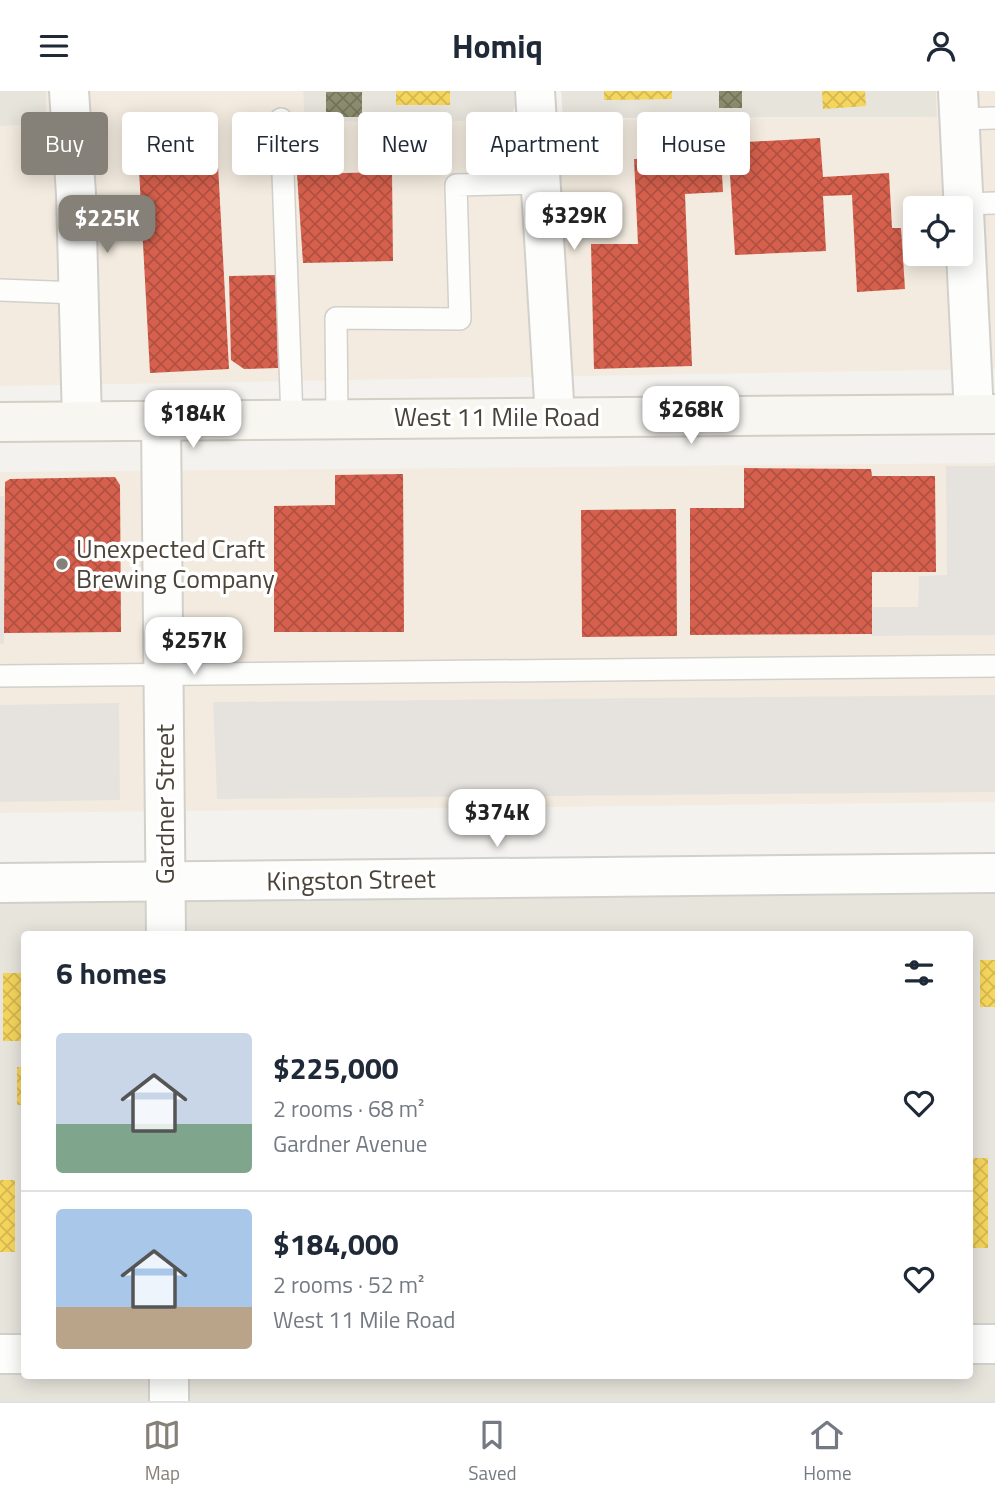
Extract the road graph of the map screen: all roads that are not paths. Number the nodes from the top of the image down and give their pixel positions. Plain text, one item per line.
1 (69, 91) edge
2 (535, 91) edge
3 (971, 109) edge
4 (283, 175) edge
5 (540, 183) junction
6 (979, 204) edge
7 (0, 290) edge
8 (78, 293) junction
9 (985, 414) edge
10 (555, 417) junction
11 (337, 418) junction
12 (292, 419) junction
13 (82, 421) junction
14 (161, 421) junction
15 (0, 422) edge
16 (995, 666) edge
17 (165, 674) junction
18 (0, 676) edge
19 (995, 873) edge
20 (166, 882) junction
21 (0, 883) edge
22 (166, 931) edge
23 (973, 1344) edge
24 (995, 1344) edge
25 (0, 1354) edge
26 (21, 1354) edge
27 (169, 1379) edge
28 (169, 1401) edge

1 - 8 street
2 - 5 street
3 - 6 street
4 - 12 lane
5 - 10 street
5 - 11 lane
6 - 9 street
7 - 8 lane
8 - 13 street
9 - 10 main road, West 11 Mile Road
10 - 11 main road, West 11 Mile Road
11 - 12 main road, West 11 Mile Road
12 - 14 main road, West 11 Mile Road
13 - 14 main road, West 11 Mile Road
13 - 15 main road, West 11 Mile Road
14 - 17 street, Gardner Street
16 - 17 lane
17 - 18 lane
17 - 20 street, Gardner Street
19 - 20 street, Kingston Street
20 - 21 street, Kingston Street
20 - 22 street, Gardner Street
23 - 24 street
25 - 26 street
27 - 28 street

